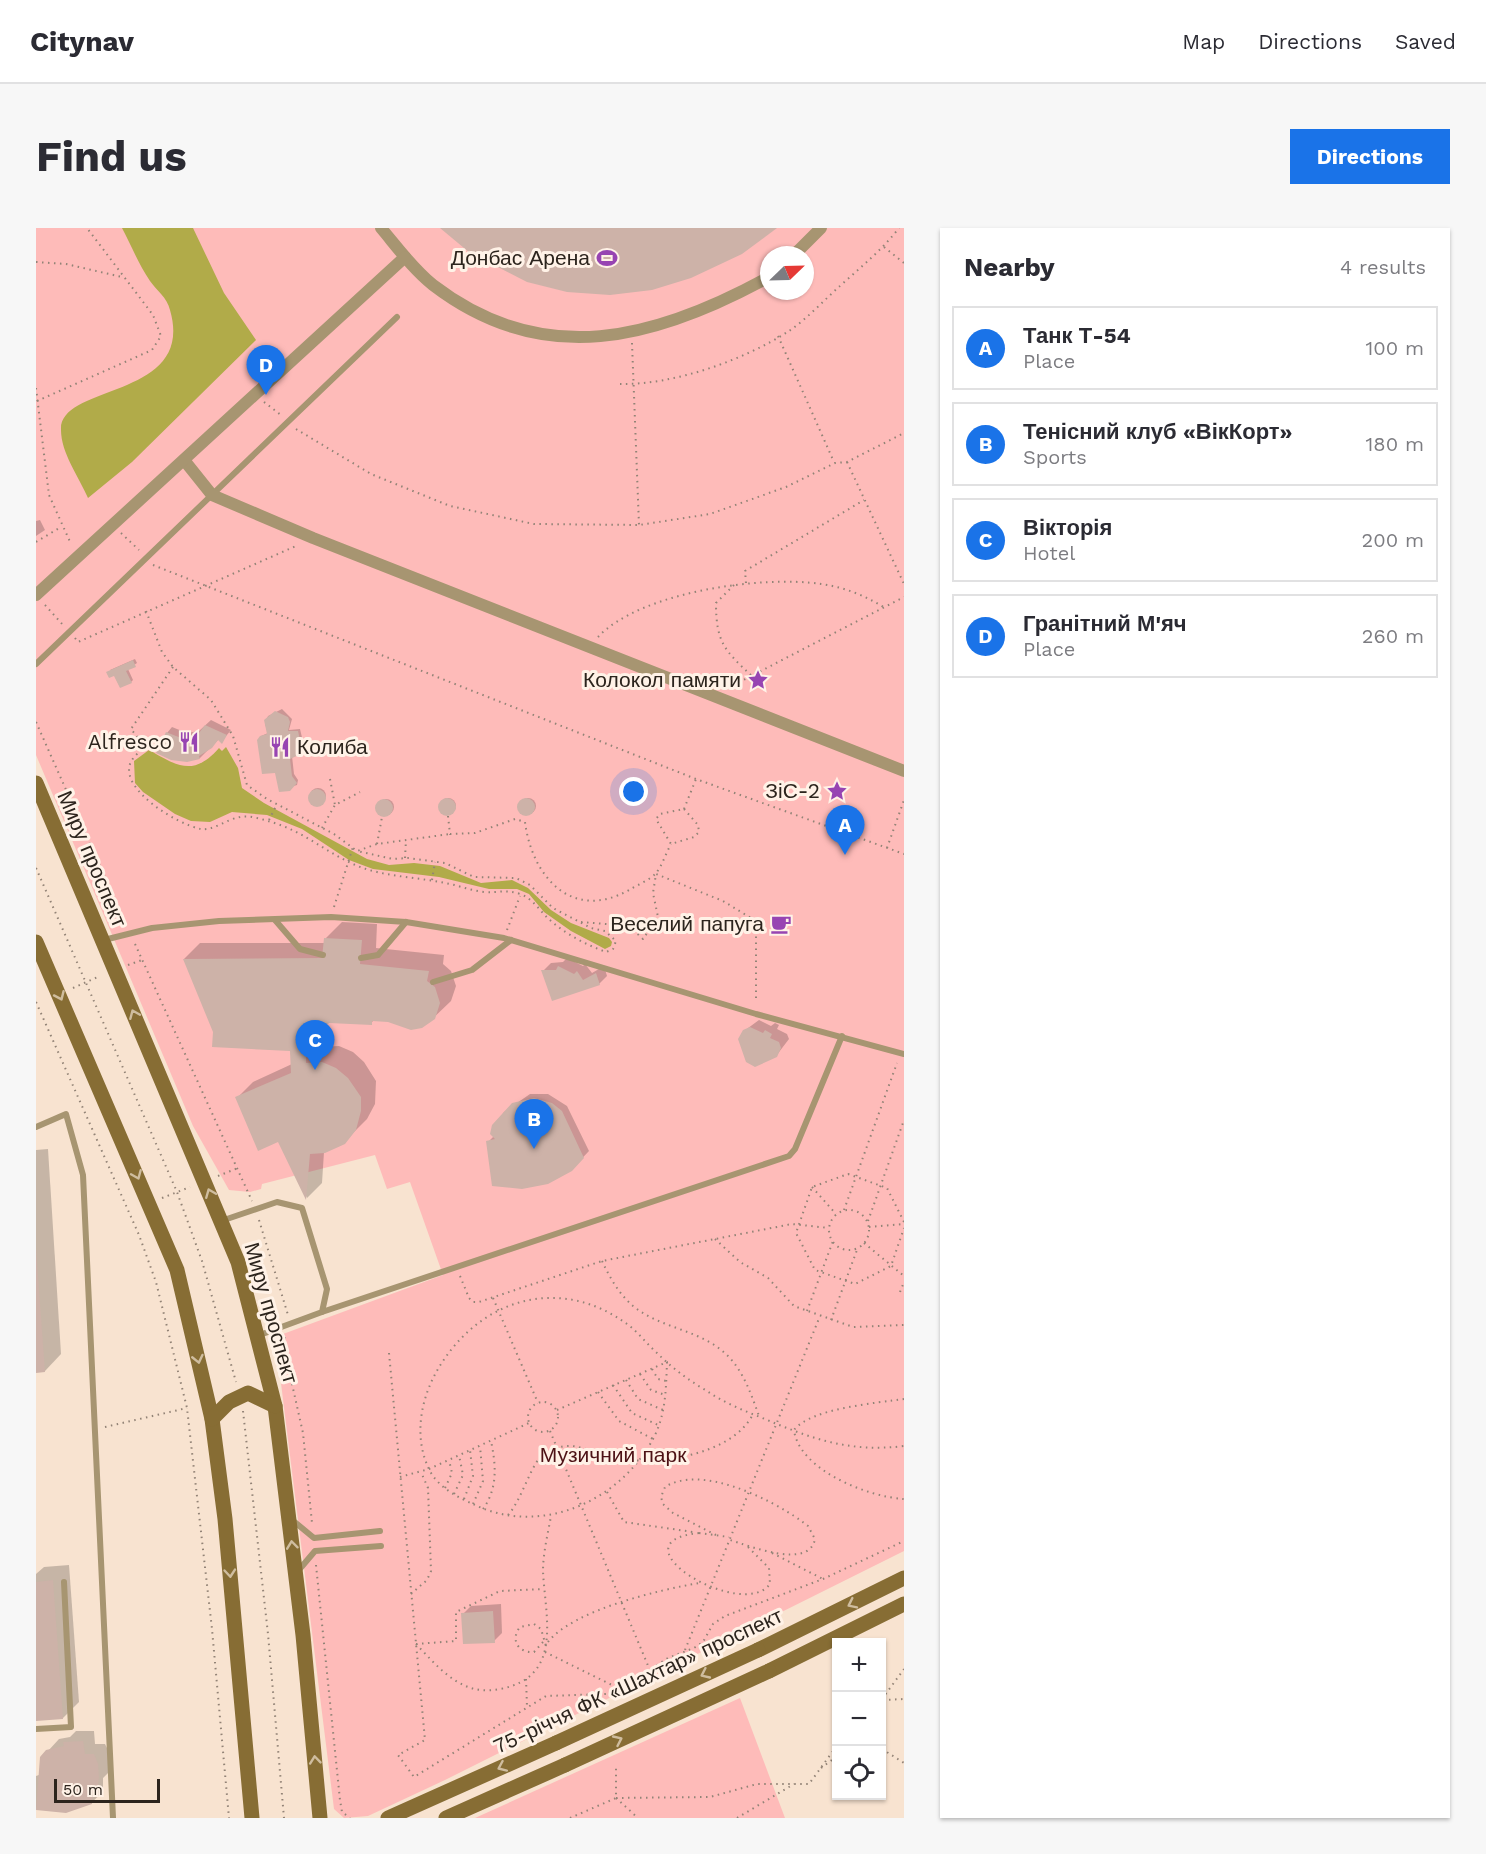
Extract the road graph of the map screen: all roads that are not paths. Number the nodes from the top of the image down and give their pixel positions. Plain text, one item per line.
1 (381, 228) edge
2 (821, 228) edge
3 (803, 246) edge
4 (405, 257) junction
5 (760, 281) edge
6 (397, 316) dead end
7 (184, 460) junction
8 (212, 495) junction
9 (36, 595) edge
10 (36, 664) edge
11 (904, 771) edge
12 (36, 783) edge
13 (274, 920) junction
14 (406, 922) junction
15 (104, 940) junction
16 (511, 940) junction
17 (36, 942) edge
18 (323, 955) dead end
19 (361, 958) dead end
20 (433, 982) dead end
21 (842, 1036) junction
22 (903, 1053) edge
23 (36, 1127) edge
24 (221, 1221) junction
25 (322, 1312) junction
26 (257, 1336) junction
27 (275, 1406) junction
28 (212, 1419) junction
29 (288, 1517) junction
30 (380, 1532) dead end
31 (381, 1545) dead end
32 (295, 1574) junction
33 (904, 1578) edge
34 (64, 1582) dead end
35 (904, 1604) edge
36 (36, 1729) edge
37 (322, 1815) edge
38 (113, 1818) edge
39 (252, 1818) edge
40 (388, 1818) edge
41 (446, 1818) edge

1 - 4 street
2 - 3 street
4 - 5 street
4 - 7 street
6 - 8 lane
7 - 8 street
7 - 9 street
8 - 10 lane
8 - 11 street
12 - 15 main road, Миру проспект
13 - 14 lane
13 - 15 lane
13 - 18 lane
14 - 16 lane
14 - 19 lane
24 -> 15 main road, Миру проспект
16 - 20 lane
16 - 21 lane
17 -> 28 main road
21 - 22 lane
21 - 25 lane
23 - 38 lane
24 - 25 lane
24 - 26 main road, Миру проспект
25 - 26 lane
26 - 27 main road, Миру проспект
27 - 28 main road
27 - 29 main road, Миру проспект
28 -> 39 main road
29 - 30 lane
32 -> 29 main road, Миру проспект
31 - 32 lane
37 -> 32 main road, Миру проспект
33 -> 40 main road, 75-річчя ФК «Шахтар» проспект, bridge
34 - 36 lane
41 -> 35 main road, bridge

